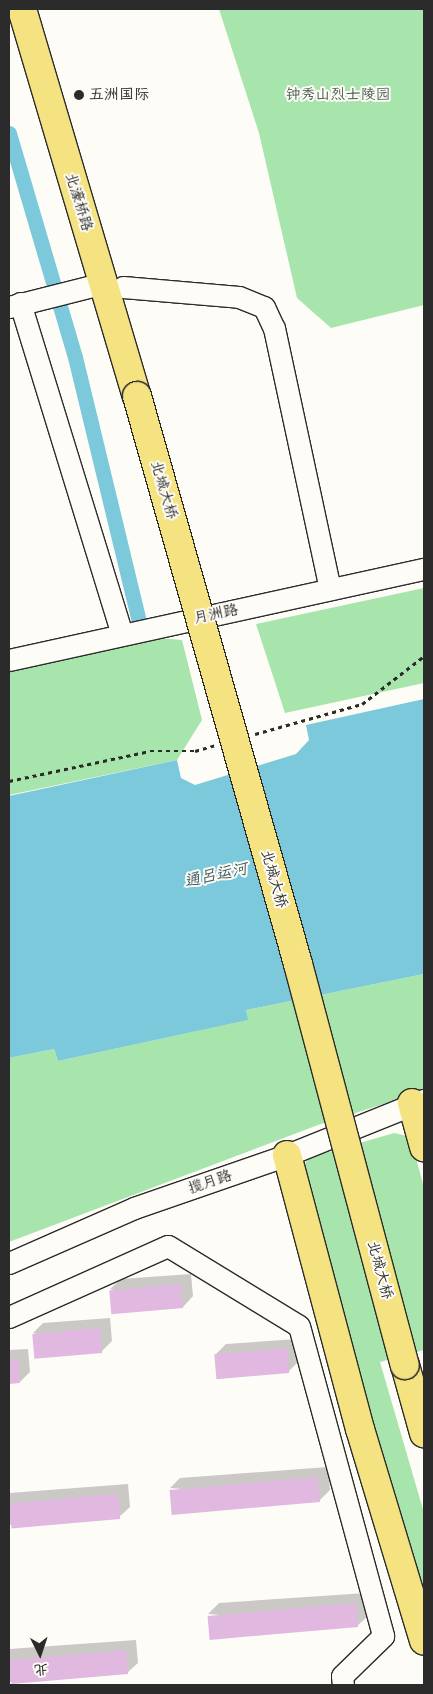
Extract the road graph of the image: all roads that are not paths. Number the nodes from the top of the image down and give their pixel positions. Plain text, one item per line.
1 (22, 9) edge
2 (40, 9) edge
3 (113, 285) junction
4 (14, 305) edge
5 (145, 394) joint
6 (424, 569) edge
7 (330, 589) junction
8 (122, 635) junction
9 (9, 660) edge
10 (418, 1101) edge
11 (424, 1147) edge
12 (287, 1155) junction
13 (9, 1263) edge
14 (9, 1317) edge
15 (417, 1366) edge
16 (424, 1433) edge
17 (424, 1641) edge
18 (343, 1685) edge

1 - 3 main road, 北濠桥路
2 - 3 main road, 北濠桥路
3 - 4 street
3 - 5 main road, 北濠桥路
3 - 7 street
4 - 8 street
5 - 15 main road, 北城大桥, bridge
6 - 7 street, 月洲路
7 - 8 street, 月洲路
8 - 9 street, 月洲路
10 - 11 main road
10 - 12 street, 揽月路
12 - 13 street, 揽月路
12 - 17 main road
14 - 18 street
15 - 16 main road, 北城大桥

